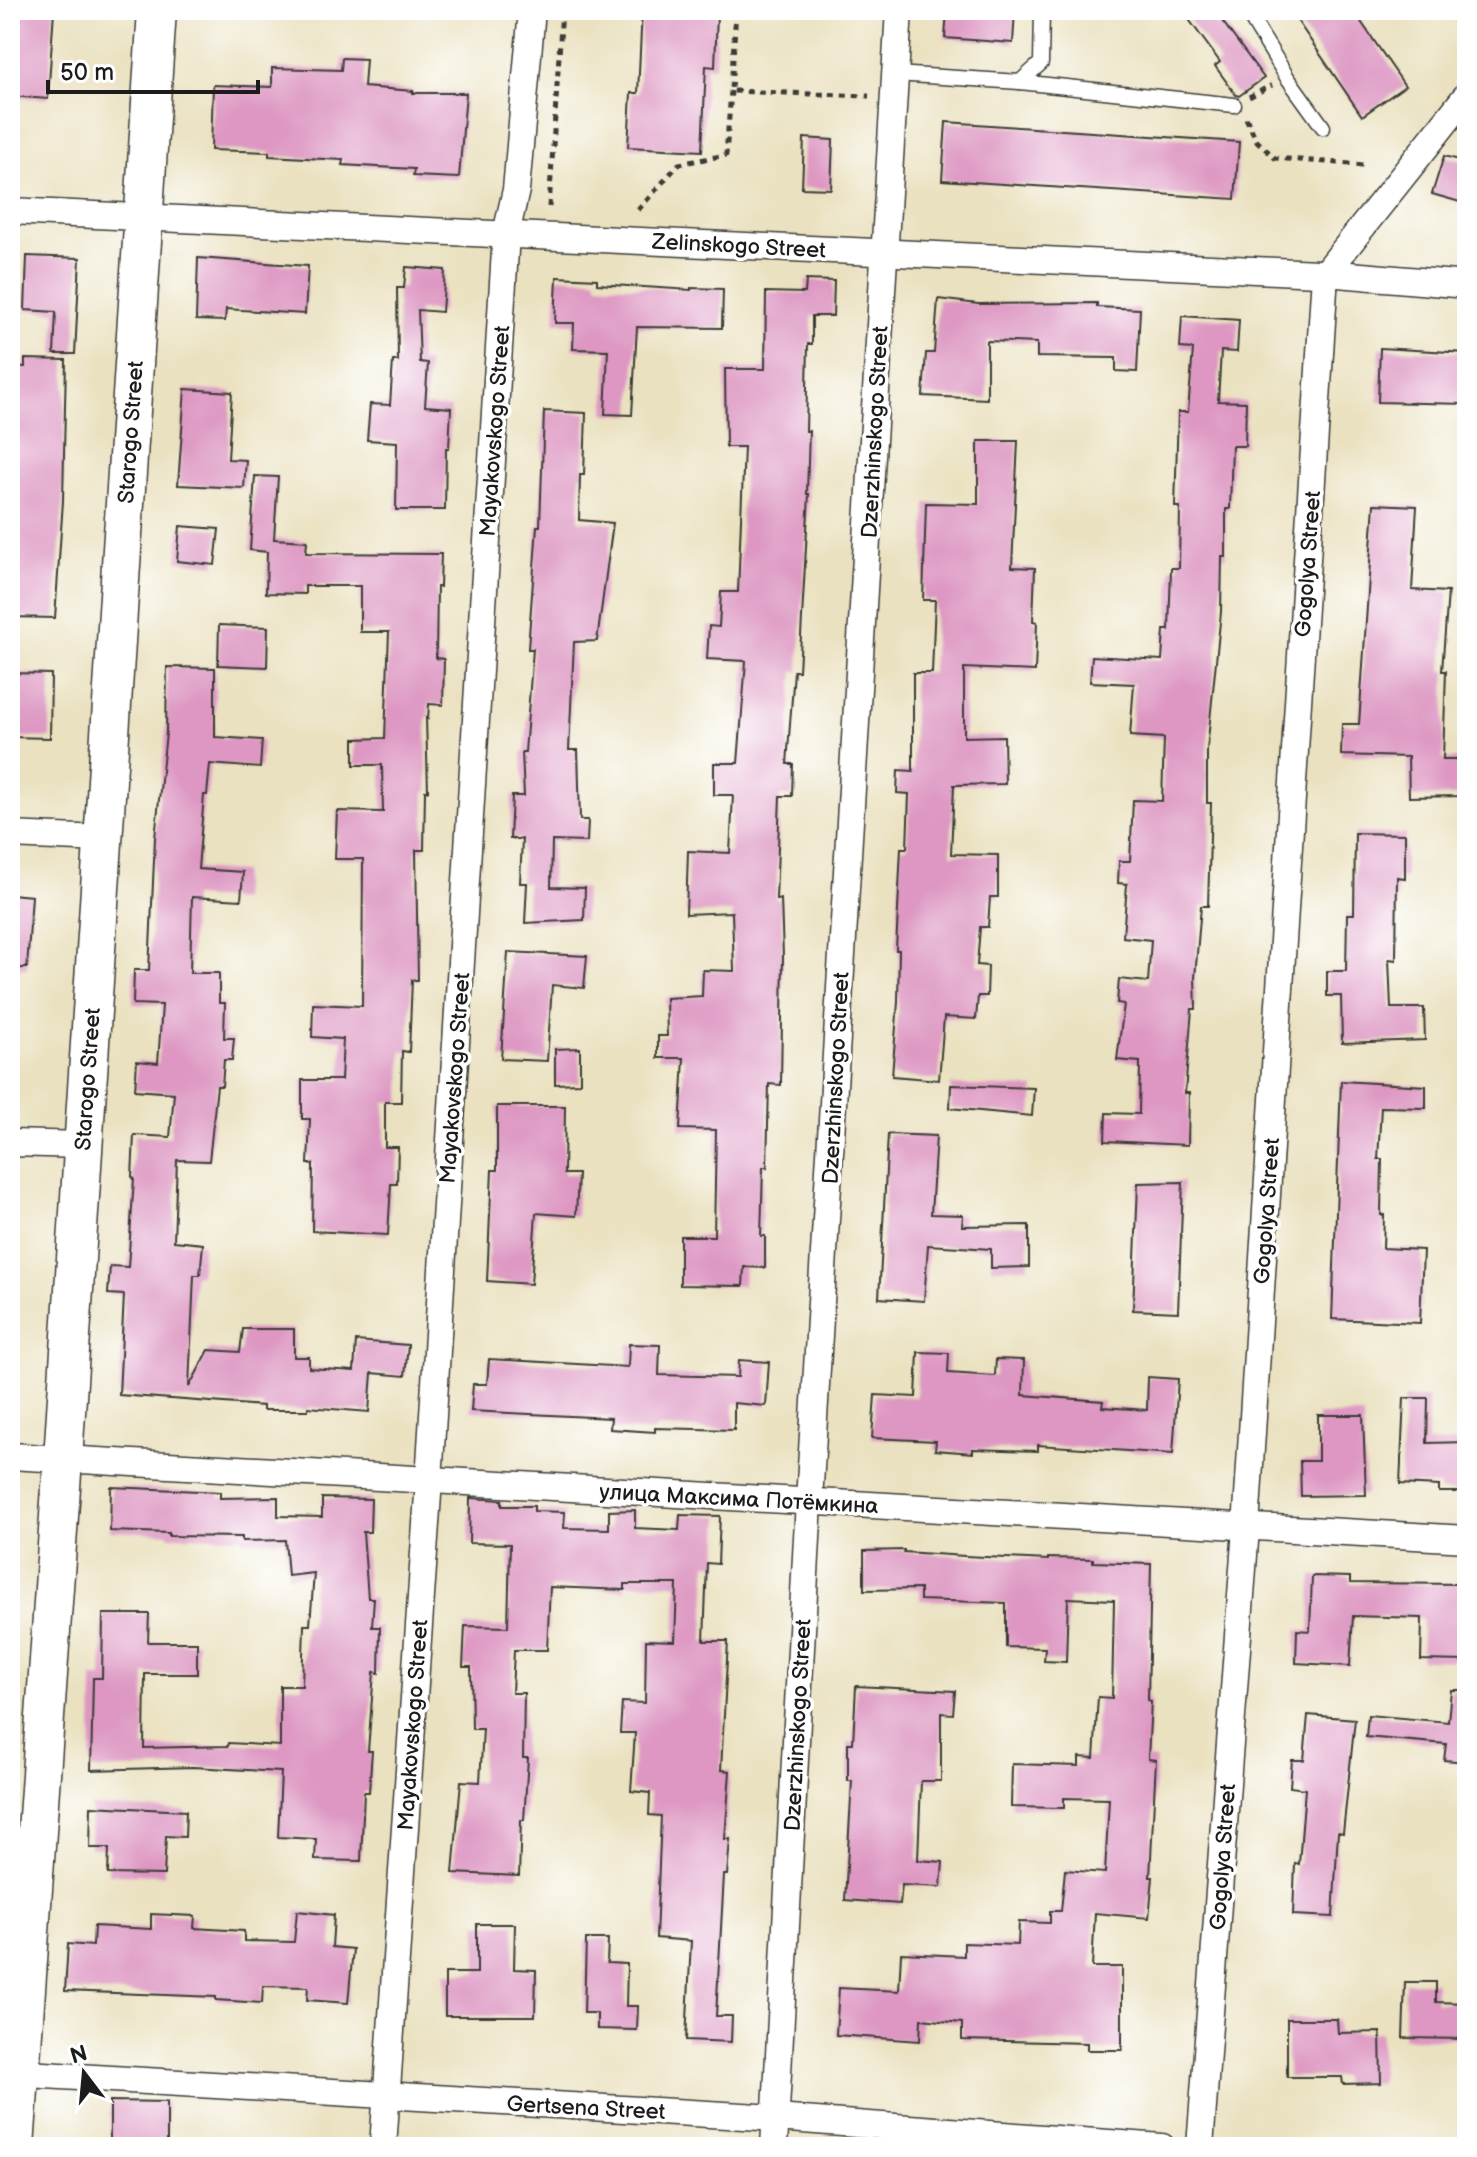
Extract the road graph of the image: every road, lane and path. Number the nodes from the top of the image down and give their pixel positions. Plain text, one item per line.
1 (157, 10) edge
2 (532, 10) edge
3 (562, 10) edge
4 (736, 10) edge
5 (899, 10) edge
6 (1042, 10) edge
7 (1246, 10) edge
8 (1463, 10) edge
9 (1467, 16) edge
10 (1287, 77) junction
11 (1020, 82) junction
12 (895, 86) junction
13 (731, 91) junction
14 (1467, 95) edge
15 (1234, 105) junction
16 (1323, 127) dead end
17 (1363, 165) dead end
18 (549, 207) dead end
19 (638, 210) dead end
20 (10, 211) edge
21 (144, 217) junction
22 (506, 234) junction
23 (885, 253) junction
24 (1325, 274) junction
25 (1467, 285) edge
26 (10, 835) edge
27 (103, 839) junction
28 (10, 1143) edge
29 (83, 1145) junction
30 (10, 1456) edge
31 (63, 1459) junction
32 (429, 1480) junction
33 (809, 1501) junction
34 (1246, 1528) junction
35 (1467, 1539) edge
36 (14, 2073) edge
37 (385, 2096) junction
38 (776, 2118) junction
39 (15, 2147) edge
40 (383, 2147) edge
41 (774, 2147) edge
42 (1162, 2147) edge
43 (1200, 2147) edge

1 - 21 street, Starogo Street
2 - 22 street, Mayakovskogo Street
3 - 18 path
4 - 13 path
5 - 12 street, Dzerzhinskogo Street
6 - 11 lane
7 - 10 lane
8 - 9 street
10 - 15 path
10 - 16 lane
11 - 12 lane
11 - 15 lane
12 - 13 path
12 - 23 street, Dzerzhinskogo Street
13 - 19 path
14 - 24 street
15 - 17 path
20 - 21 street, Zelinskogo Street
21 - 22 street, Zelinskogo Street
21 - 27 street, Starogo Street
22 - 23 street, Zelinskogo Street
22 - 32 street, Mayakovskogo Street
23 - 24 street, Zelinskogo Street
23 - 33 street, Dzerzhinskogo Street
24 - 25 street, Zelinskogo Street
24 - 34 street, Gogolya Street
26 - 27 street
27 - 29 street, Starogo Street
28 - 29 street
29 - 31 street, Starogo Street
30 - 31 street, улица Максима Потёмкина
31 - 32 street, улица Максима Потёмкина
31 - 36 street, Starogo Street
32 - 33 street, улица Максима Потёмкина
32 - 37 street, Mayakovskogo Street
33 - 34 street, улица Максима Потёмкина
33 - 38 street, Dzerzhinskogo Street
34 - 35 street, улица Максима Потёмкина
34 - 43 street, Gogolya Street
36 - 37 street, Gertsena Street
36 - 39 street, Starogo Street
37 - 38 street, Gertsena Street
37 - 40 street, Mayakovskogo Street
38 - 41 street, Dzerzhinskogo Street
38 - 42 street, Gertsena Street

